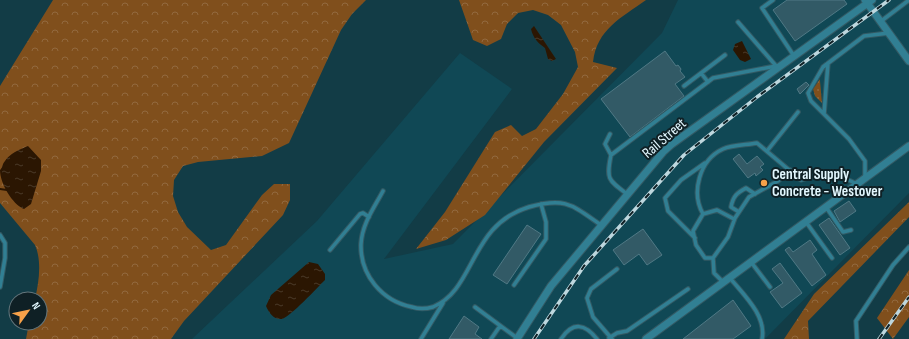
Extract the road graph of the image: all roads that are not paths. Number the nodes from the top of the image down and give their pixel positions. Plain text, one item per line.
1 (773, 0) edge
2 (909, 0) edge
3 (868, 1) edge
4 (738, 22) dead end
5 (880, 22) junction
6 (889, 33) junction
7 (725, 55) dead end
8 (794, 56) junction
9 (909, 62) edge
10 (828, 63) junction
11 (777, 67) junction
12 (701, 73) junction
13 (708, 82) junction
14 (684, 86) dead end
15 (798, 112) dead end
16 (824, 114) junction
17 (610, 134) dead end
18 (909, 146) edge
19 (767, 151) junction
20 (611, 155) junction
21 (706, 163) junction
22 (790, 170) junction
23 (865, 179) junction
24 (858, 184) junction
25 (383, 191) dead end
26 (627, 194) junction
27 (755, 194) junction
28 (541, 204) junction
29 (826, 207) junction
30 (739, 212) junction
31 (703, 214) junction
32 (369, 217) junction
33 (734, 219) junction
34 (806, 222) junction
35 (601, 226) junction
36 (851, 230) dead end
37 (0, 235) edge
38 (695, 238) junction
39 (909, 247) edge
40 (330, 250) dead end
41 (713, 258) junction
42 (832, 258) dead end
43 (751, 262) junction
44 (617, 269) dead end
45 (726, 280) junction
46 (514, 285) dead end
47 (770, 287) dead end
48 (0, 288) edge
49 (688, 289) dead end
50 (443, 302) junction
51 (475, 307) dead end
52 (500, 326) junction
53 (611, 338) edge
54 (420, 339) edge
55 (492, 339) edge
56 (517, 339) edge
57 (561, 339) edge
58 (597, 339) edge
59 (646, 339) edge
60 (762, 339) edge
61 (857, 339) edge

1 - 8 lane
2 - 5 lane
3 - 5 street
3 - 8 street, Rail Street
4 - 11 lane
5 - 6 street
6 - 9 street
6 - 10 lane
7 - 12 lane
8 - 11 street, Rail Street
10 - 16 lane
10 - 16 lane
11 - 13 lane
11 - 26 street, Rail Street
12 - 13 lane
12 - 14 lane
13 - 20 lane
15 - 19 lane
16 - 23 lane
17 - 20 lane
18 - 23 street
19 - 21 lane
19 - 22 lane
20 - 26 lane
21 - 31 lane
21 - 38 lane
22 - 24 lane
22 - 27 lane
23 - 24 street
24 - 29 street
25 - 32 lane
26 - 35 street, Rail Street
27 - 30 lane
27 - 30 lane
28 - 35 lane
28 - 46 lane
28 - 50 lane
29 - 34 street
29 - 36 lane
30 - 33 lane
31 - 33 lane
31 - 38 lane
32 - 40 lane
32 - 50 lane
33 - 41 lane
34 - 42 lane
34 - 43 street
35 - 56 street, Rail Street
37 - 48 lane
38 - 41 lane
39 - 61 lane
41 - 45 lane
43 - 45 street
43 - 47 lane
44 - 53 lane
45 - 59 street
45 - 60 lane
49 - 53 lane
50 - 54 lane
51 - 52 lane
52 - 55 lane
52 - 56 lane
57 - 58 lane

